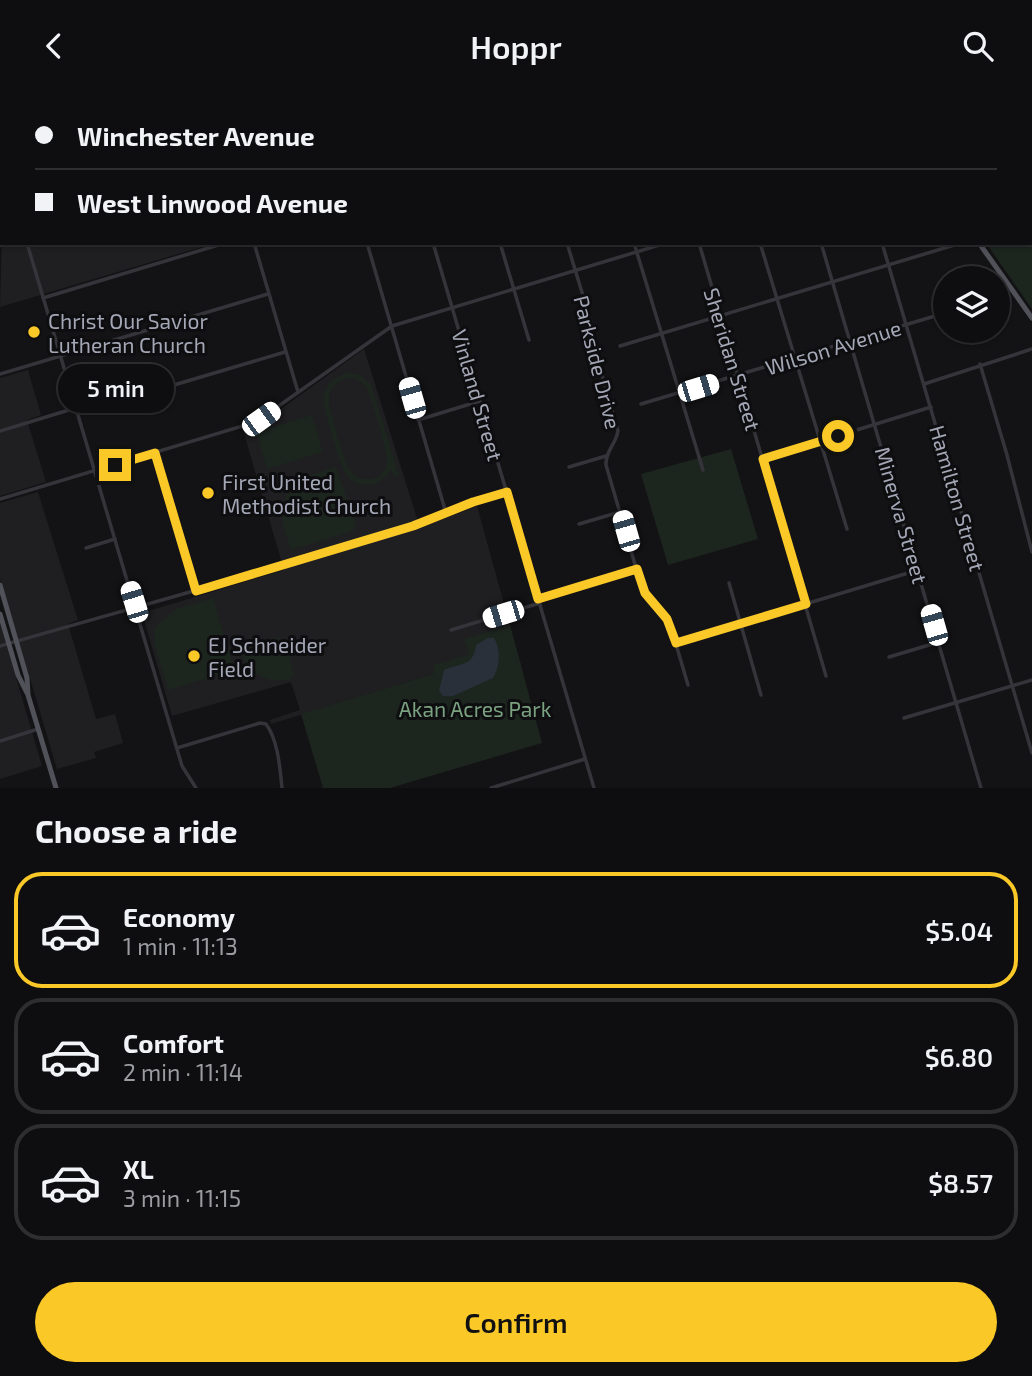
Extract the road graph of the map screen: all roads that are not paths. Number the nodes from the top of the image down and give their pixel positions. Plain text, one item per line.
1 (28, 245) edge
2 (218, 245) edge
3 (255, 245) edge
4 (368, 245) edge
5 (434, 245) edge
6 (501, 245) edge
7 (568, 245) edge
8 (634, 245) edge
9 (659, 245) edge
10 (700, 245) edge
11 (761, 245) edge
12 (822, 245) edge
13 (883, 245) edge
14 (954, 245) edge
15 (980, 245) edge
16 (636, 252) junction
17 (888, 265) junction
18 (575, 271) junction
19 (832, 282) junction
20 (514, 289) junction
21 (268, 294) junction
22 (43, 298) junction
23 (776, 299) junction
24 (452, 308) junction
25 (720, 316) junction
26 (933, 317) edge
27 (1032, 318) edge
28 (906, 325) junction
29 (392, 326) junction
30 (661, 334) junction
31 (529, 340) dead end
32 (850, 342) junction
33 (620, 346) dead end
34 (1032, 349) edge
35 (285, 352) junction
36 (61, 356) junction
37 (795, 359) junction
38 (980, 364) junction
39 (0, 374) edge
40 (738, 376) junction
41 (924, 384) junction
42 (298, 393) junction
43 (678, 394) junction
44 (480, 401) junction
45 (641, 404) dead end
46 (931, 407) junction
47 (76, 408) junction
48 (418, 420) junction
49 (875, 424) junction
50 (0, 431) edge
51 (819, 441) junction
52 (155, 453) junction
53 (606, 456) junction
54 (763, 459) junction
55 (569, 467) dead end
56 (703, 470) dead end
57 (95, 471) junction
58 (507, 492) junction
59 (0, 499) edge
60 (620, 512) junction
61 (446, 513) junction
62 (579, 524) dead end
63 (846, 529) dead end
64 (115, 539) junction
65 (86, 548) dead end
66 (1032, 552) edge
67 (637, 569) junction
68 (918, 570) junction
69 (729, 583) dead end
70 (0, 586) edge
71 (196, 591) junction
72 (539, 601) junction
73 (806, 604) junction
74 (136, 608) junction
75 (0, 614) edge
76 (741, 623) junction
77 (451, 630) dead end
78 (16, 642) junction
79 (939, 642) junction
80 (676, 643) junction
81 (9, 644) junction
82 (0, 646) edge
83 (889, 657) dead end
84 (826, 676) dead end
85 (1032, 680) edge
86 (688, 685) dead end
87 (1012, 686) junction
88 (28, 695) junction
89 (761, 695) dead end
90 (956, 702) junction
91 (904, 718) dead end
92 (38, 729) junction
93 (0, 741) edge
94 (177, 748) junction
95 (1032, 753) edge
96 (585, 759) junction
97 (56, 788) edge
98 (196, 788) edge
99 (282, 788) edge
100 (491, 788) edge
101 (594, 788) edge
102 (981, 788) edge

1 - 22 street
2 - 22 street
3 - 21 street
4 - 29 street
5 - 24 street, Vinland Street
6 - 20 street
7 - 18 street, Parkside Drive
8 - 16 street
9 - 16 street
10 - 25 street, Sheridan Street
11 - 23 street
12 - 19 street, Minerva Street
13 - 17 street, Hamilton Street
14 - 17 street
15 - 27 main road
16 - 18 street
16 - 30 street
17 - 19 street
17 - 28 street, Hamilton Street
18 - 20 street
18 - 53 street, Parkside Drive
19 - 23 street
19 - 32 street, Minerva Street
20 - 24 street
20 - 31 street
21 - 35 street
21 - 36 street
22 - 36 street
23 - 25 street
23 - 37 street
24 - 29 street
24 - 44 street, Vinland Street
25 - 30 street
25 - 40 street, Sheridan Street
26 - 28 street, Wilson Avenue
28 - 32 street, Wilson Avenue
28 - 41 street, Hamilton Street
29 - 42 street
29 - 48 street
30 - 33 street
30 - 43 street
32 - 37 street, Wilson Avenue
32 - 49 street, Minerva Street
34 - 38 street
35 - 42 street
35 - 47 street
36 - 39 street
36 - 47 street
37 - 40 street, Wilson Avenue
37 - 51 street
38 - 41 street
38 - 66 street
40 - 43 street, Wilson Avenue
40 - 54 street, Sheridan Street
41 - 46 street, Hamilton Street
42 - 52 street
43 - 45 street, Wilson Avenue
43 - 56 street
44 - 48 street
44 - 58 street, Vinland Street
46 - 49 street
46 - 87 street, Hamilton Street
47 - 50 street
47 - 57 street
48 - 61 street
49 - 51 street
49 - 68 street, Minerva Street
51 - 54 street
51 - 63 street
52 - 57 street
52 - 71 street
53 - 55 street
53 - 60 street, Parkside Drive
54 - 73 street, Sheridan Street
57 - 59 street
57 - 64 street
58 - 61 street
58 - 72 street, Vinland Street
60 - 62 street
60 - 67 street, Parkside Drive
61 - 71 street
64 - 65 street
64 - 74 street
67 - 72 street
67 - 80 street, Parkside Drive
68 - 73 street
68 - 79 street, Minerva Street
69 - 76 street
70 - 78 main road
71 - 74 street
72 - 77 street
72 - 96 street, Vinland Street
73 - 76 street
73 - 84 street, Sheridan Street
74 - 78 street
74 - 94 street
75 - 81 main road
76 - 80 street
76 - 89 street
78 - 81 street
78 - 88 main road
79 - 83 street
79 - 90 street, Minerva Street
80 - 86 street, Parkside Drive
81 - 82 street
81 - 88 main road
85 - 87 street
87 - 90 street
87 - 95 street, Hamilton Street
88 - 92 main road
90 - 91 street
90 - 102 street, Minerva Street
92 - 93 street
92 - 97 main road
94 - 98 street
94 - 99 street
96 - 100 street
96 - 101 street, Vinland Street

